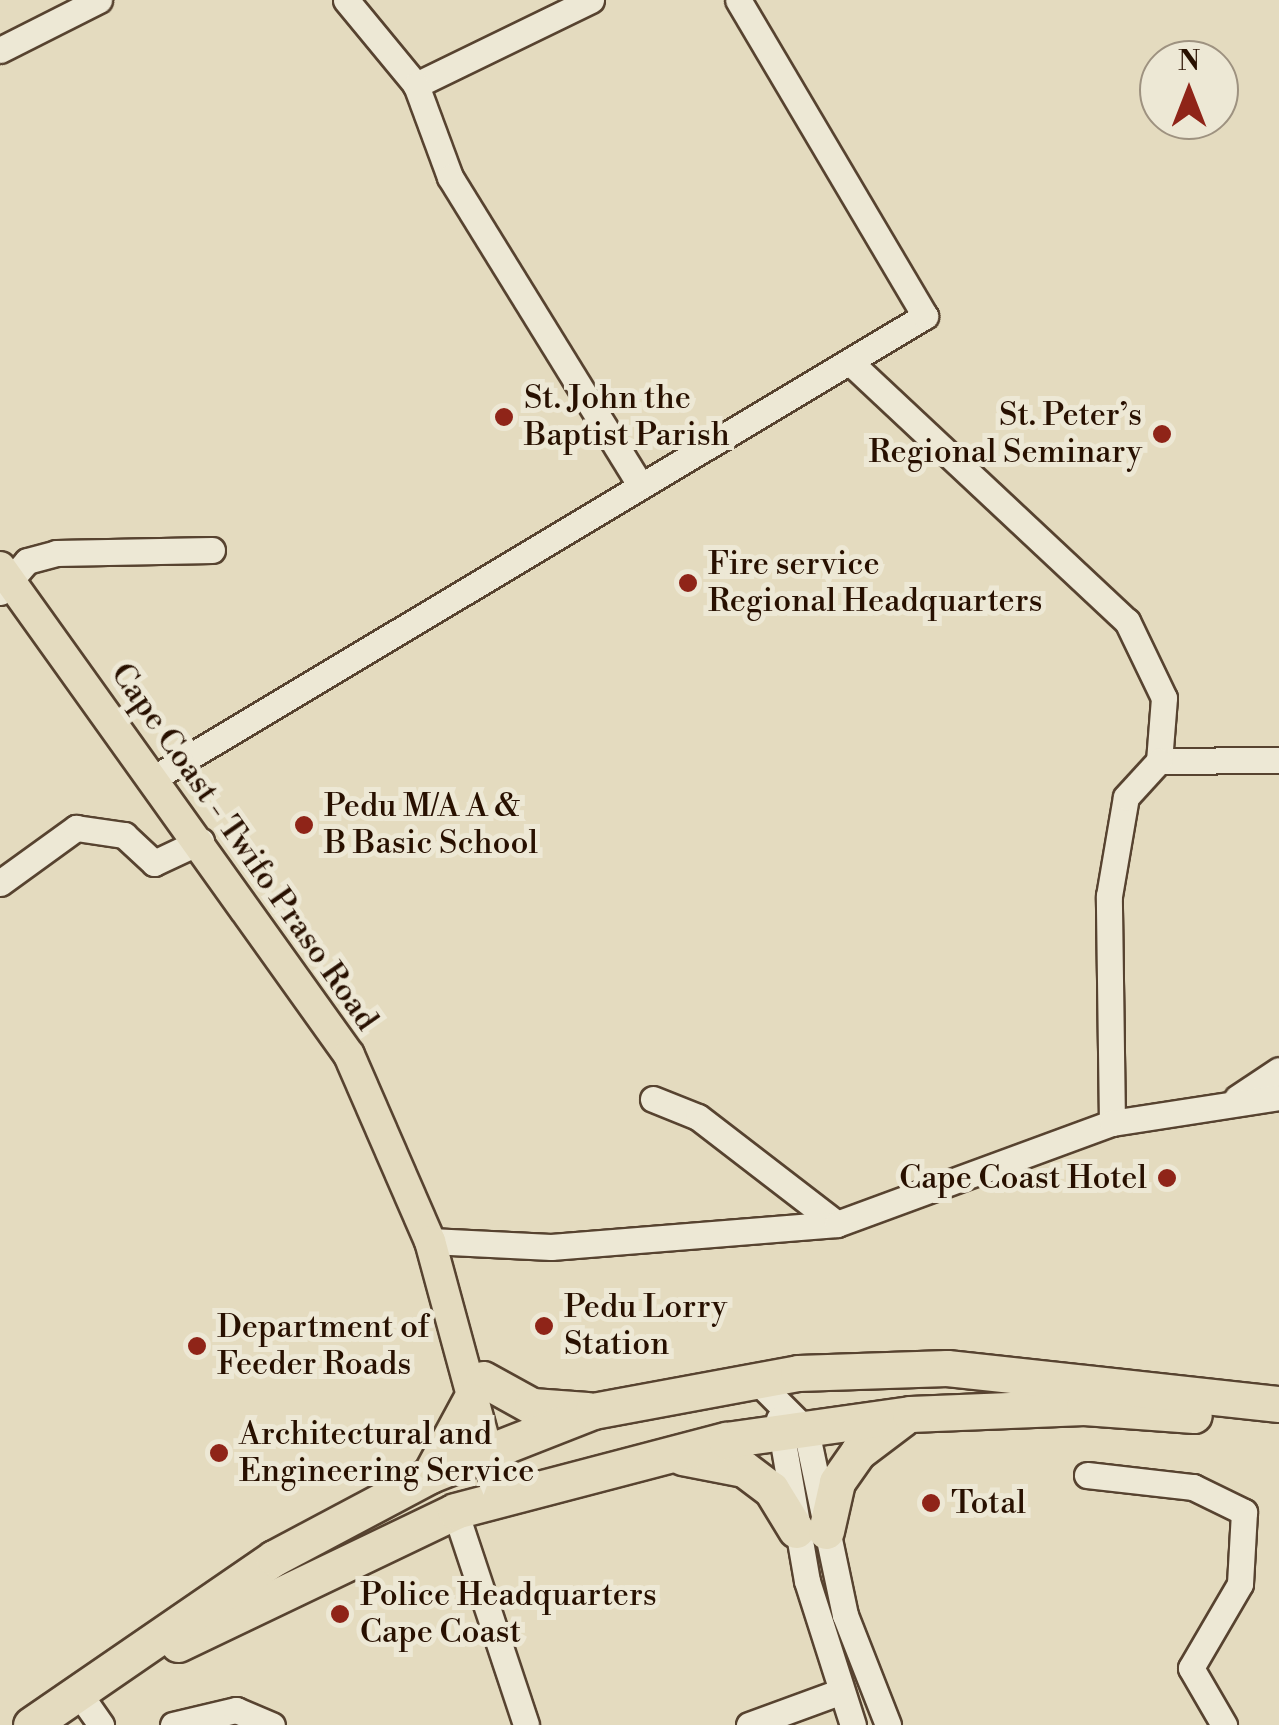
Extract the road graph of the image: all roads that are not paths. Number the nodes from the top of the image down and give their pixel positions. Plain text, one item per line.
1 (99, 0) edge
2 (346, 0) edge
3 (591, 0) edge
4 (738, 0) edge
5 (0, 50) edge
6 (416, 86) junction
7 (854, 365) junction
8 (641, 486) junction
9 (212, 550) dead end
10 (3, 579) edge
11 (1279, 760) edge
12 (1159, 761) junction
13 (154, 778) junction
14 (202, 841) junction
15 (0, 883) edge
16 (1279, 1070) edge
17 (1279, 1097) edge
18 (1236, 1098) junction
19 (653, 1099) dead end
20 (1112, 1123) junction
21 (837, 1224) junction
22 (430, 1241) junction
23 (472, 1378) junction
24 (1279, 1404) edge
25 (792, 1409) junction
26 (593, 1411) junction
27 (910, 1414) junction
28 (1279, 1425) edge
29 (495, 1450) junction
30 (666, 1455) junction
31 (430, 1475) junction
32 (1087, 1475) dead end
33 (509, 1492) junction
34 (455, 1511) junction
35 (811, 1531) junction
36 (839, 1692) junction
37 (93, 1713) edge
38 (31, 1725) edge
39 (46, 1725) edge
40 (173, 1725) edge
41 (272, 1725) edge
42 (526, 1725) edge
43 (749, 1725) edge
44 (852, 1725) edge
45 (888, 1725) edge
46 (1224, 1725) edge

1 - 5 street
2 - 6 street
3 - 6 street
4 - 7 street
6 - 8 street
7 - 8 street
7 - 12 street
8 - 13 street
9 - 10 street
10 - 13 main road, Cape Coast - Twifo Praso Road
11 - 12 street
12 - 20 street
13 - 14 main road, Cape Coast - Twifo Praso Road
14 - 15 street
14 - 22 main road, Cape Coast - Twifo Praso Road
16 - 18 street
17 - 18 street
18 - 20 street
19 - 21 street
20 - 21 street
21 - 22 street
22 - 23 main road, Cape Coast - Twifo Praso Road
23 - 26 highway
23 - 29 main road, Cape Coast - Twifo Praso Road
23 - 31 highway
24 - 25 highway
25 - 26 highway
25 - 27 highway
25 - 30 highway
25 - 35 street
26 - 29 highway
27 - 28 highway
27 - 35 highway
29 - 31 highway
29 - 33 main road, Cape Coast - Twifo Praso Road
30 - 33 highway
30 - 35 highway
31 - 38 highway
32 - 46 street
33 - 34 highway
34 - 37 highway
34 - 42 street
35 - 36 street
35 - 45 street
36 - 43 street
36 - 44 street
37 - 39 highway
40 - 41 street

